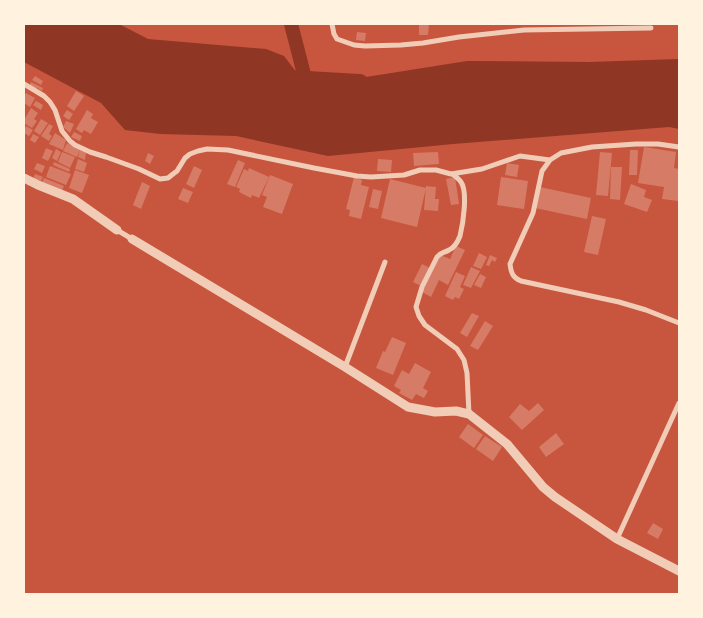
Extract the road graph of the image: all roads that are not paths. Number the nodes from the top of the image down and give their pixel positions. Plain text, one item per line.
1 (332, 24) edge
2 (651, 28) dead end
3 (24, 84) edge
4 (679, 147) edge
5 (550, 160) junction
6 (451, 174) junction
7 (24, 178) edge
8 (117, 230) joint
9 (132, 240) joint
10 (385, 262) dead end
11 (679, 323) edge
12 (345, 367) junction
13 (679, 404) edge
14 (469, 414) junction
15 (617, 539) junction
16 (679, 571) edge

1 - 2 street
3 - 6 street
4 - 5 street
5 - 6 street
5 - 11 street
6 - 14 street
7 - 8 street
8 - 9 street
9 - 12 street
10 - 12 street
12 - 14 street
13 - 15 street
14 - 15 street
15 - 16 street

